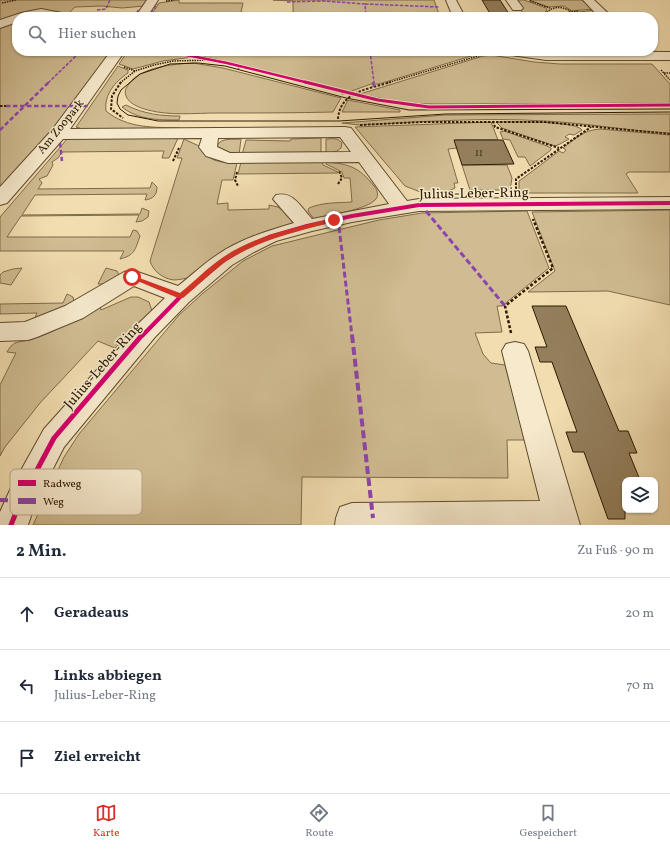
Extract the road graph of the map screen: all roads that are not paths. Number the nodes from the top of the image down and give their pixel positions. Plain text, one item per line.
1 (451, 0) edge
2 (588, 0) edge
3 (28, 11) edge
4 (40, 12) edge
5 (457, 12) edge
6 (601, 12) edge
7 (12, 20) edge
8 (0, 24) edge
9 (658, 55) edge
10 (115, 56) edge
11 (670, 56) edge
12 (211, 133) junction
13 (58, 134) junction
14 (363, 157) junction
15 (0, 199) edge
16 (283, 199) dead end
17 (670, 203) edge
18 (401, 207) junction
19 (307, 226) junction
20 (181, 296) junction
21 (0, 332) edge
22 (515, 350) road end
23 (38, 469) edge
24 (15, 515) edge
25 (561, 521) edge
26 (11, 525) edge
27 (352, 525) edge

1 - 5 street
2 - 6 street
3 - 4 street
7 - 8 street
9 - 11 street
10 - 13 street, Am Zoopark
12 - 13 street
12 - 14 street
12 - 14 street
13 - 15 street, Am Zoopark
14 - 18 street
16 - 19 street
17 - 18 street, Julius-Leber-Ring
18 - 19 street, Julius-Leber-Ring
19 - 20 street, Julius-Leber-Ring
20 - 21 street
20 - 23 street, Julius-Leber-Ring
22 - 25 street
24 - 26 street, Julius-Leber-Ring
25 - 27 street

